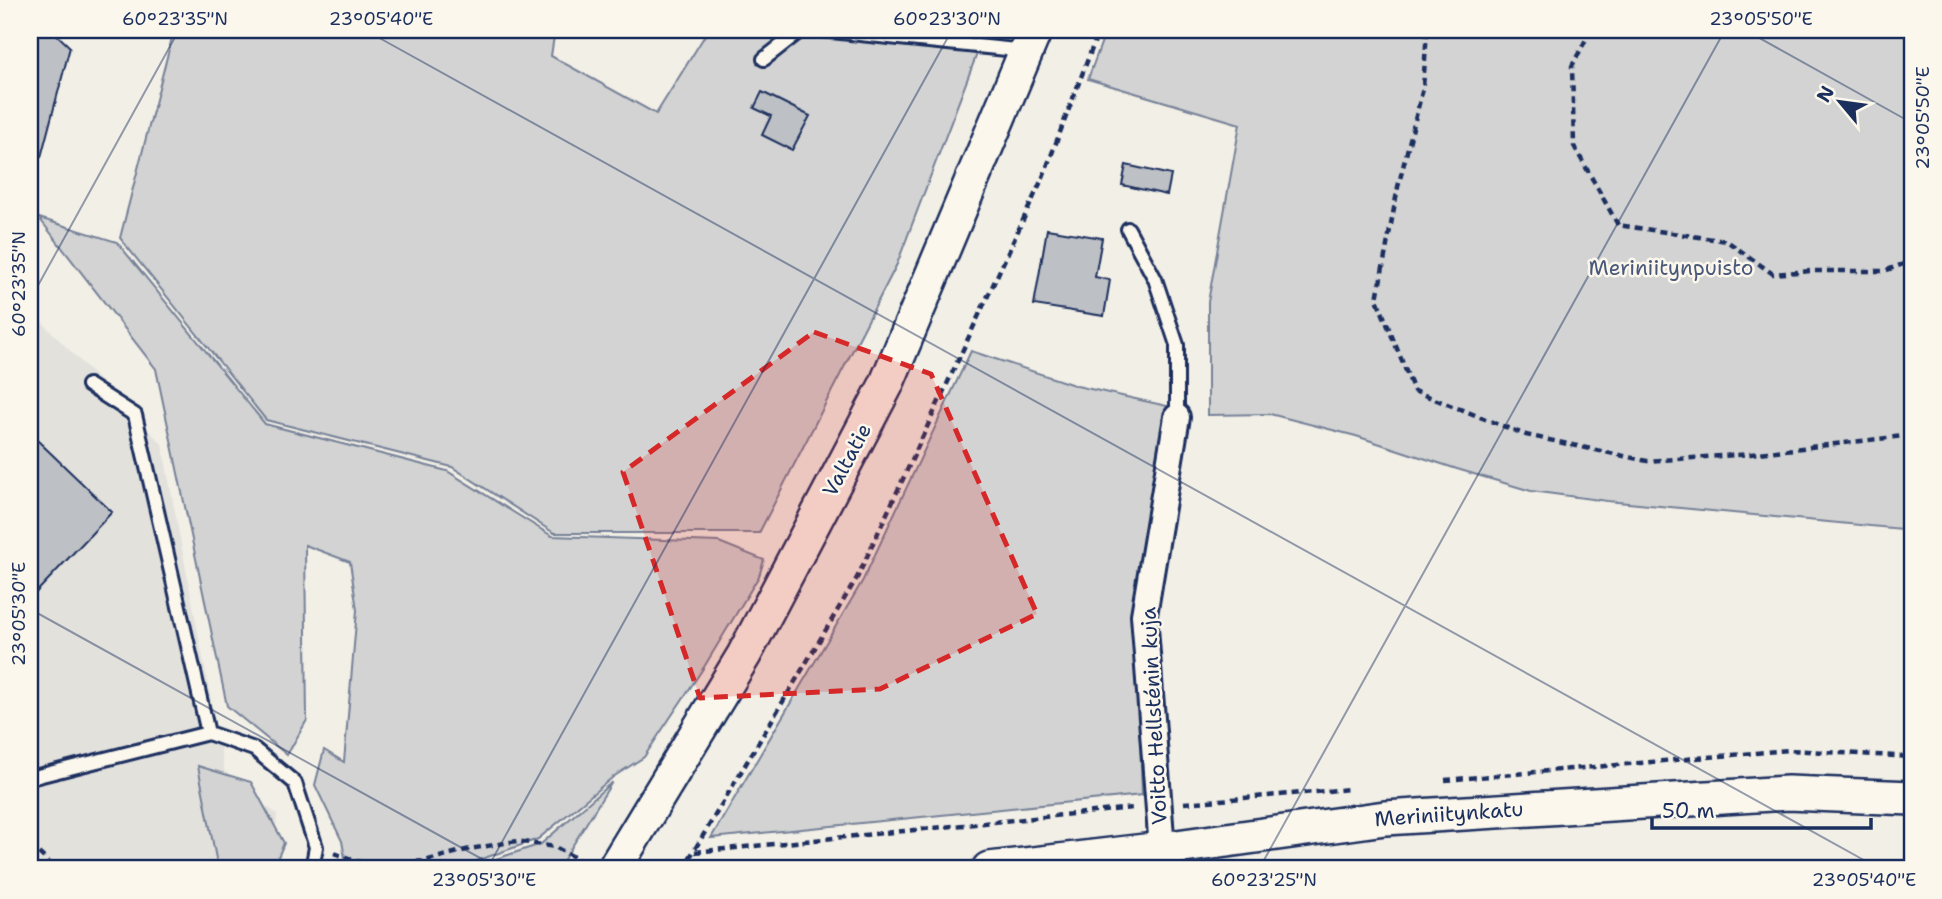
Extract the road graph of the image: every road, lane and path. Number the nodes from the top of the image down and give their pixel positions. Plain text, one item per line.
1 (801, 30) edge
2 (821, 30) edge
3 (1099, 30) edge
4 (1427, 30) edge
5 (1591, 30) edge
6 (1031, 40) edge
7 (764, 59) dead end
8 (1128, 229) dead end
9 (1912, 261) edge
10 (88, 385) dead end
11 (1177, 417) joint
12 (1912, 435) edge
13 (208, 733) junction
14 (1912, 757) edge
15 (30, 778) edge
16 (1433, 781) dead end
17 (1350, 789) dead end
18 (1912, 798) edge
19 (1158, 806) junction
20 (30, 845) edge
21 (316, 847) junction
22 (1163, 849) junction
23 (695, 852) junction
24 (600, 867) edge
25 (280, 868) edge
26 (56, 869) edge
27 (258, 869) edge
28 (312, 869) edge
29 (683, 869) edge
30 (989, 869) edge

1 - 7 lane
2 - 6 lane
3 - 23 path
4 - 12 path
5 - 9 path
6 - 24 main road, Valtatie
8 - 11 lane
10 - 13 lane
11 - 19 street, Voitto Hellsténin kuja
13 - 15 lane
13 - 21 lane
14 - 16 path
17 - 19 path
18 - 22 main road, Meriniitynkatu
19 - 22 street, Voitto Hellsténin kuja
19 - 23 path
20 - 26 path
21 - 24 path
21 - 28 lane
22 - 30 main road, Meriniitynkatu
23 - 29 path
25 - 27 path

